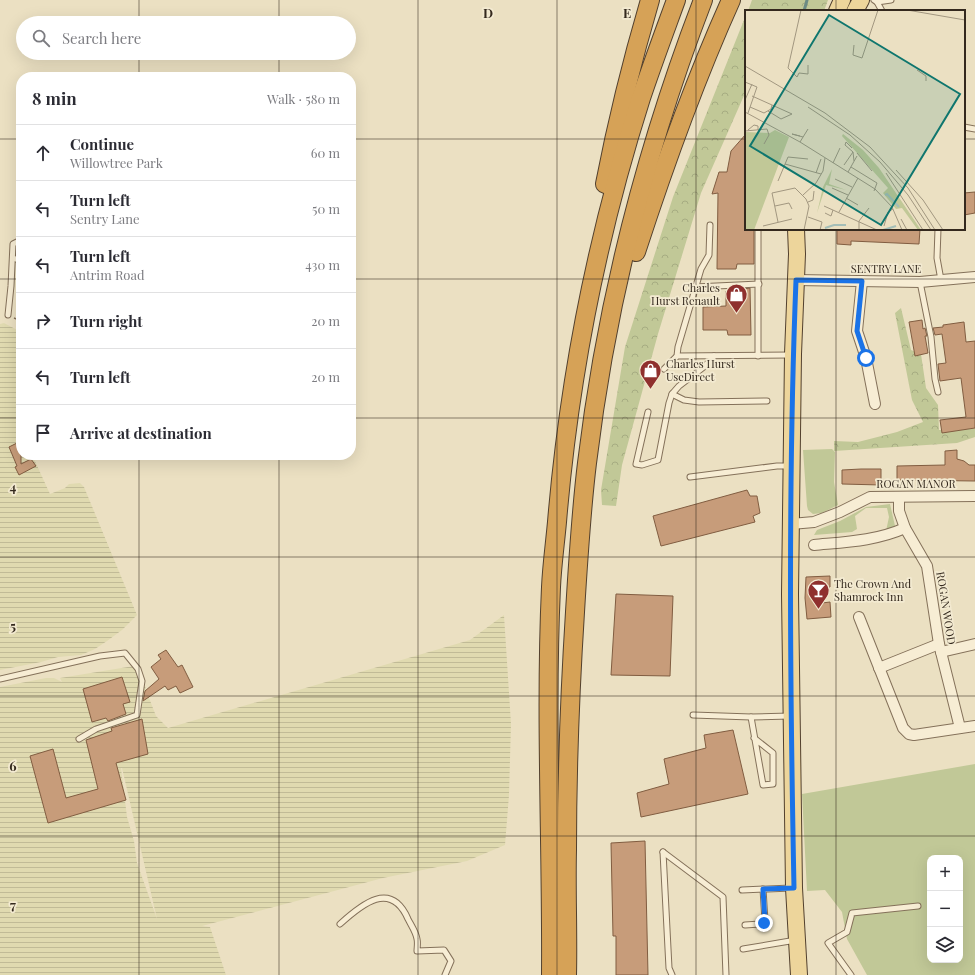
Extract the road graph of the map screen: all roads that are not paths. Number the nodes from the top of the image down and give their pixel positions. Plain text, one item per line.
1 (650, 0) edge
2 (676, 0) edge
3 (703, 0) edge
4 (731, 0) edge
5 (842, 0) edge
6 (860, 0) edge
7 (891, 0) edge
8 (876, 1) edge
9 (837, 10) edge
10 (855, 10) edge
11 (881, 10) edge
12 (965, 127) edge
13 (975, 129) edge
14 (710, 225) dead end
15 (758, 230) edge
16 (796, 230) edge
17 (802, 230) edge
18 (938, 230) edge
19 (16, 242) edge
20 (797, 254) junction
21 (12, 258) junction
22 (16, 259) edge
23 (975, 277) edge
24 (796, 280) junction
25 (941, 280) junction
26 (862, 281) junction
27 (920, 282) junction
28 (759, 284) junction
29 (695, 287) junction
30 (8, 315) dead end
31 (793, 354) junction
32 (677, 356) junction
33 (714, 356) junction
34 (758, 356) junction
35 (664, 369) dead end
36 (938, 392) dead end
37 (672, 394) junction
38 (767, 401) dead end
39 (875, 404) dead end
40 (648, 412) dead end
41 (587, 462) junction
42 (792, 466) junction
43 (690, 477) dead end
44 (560, 487) junction
45 (975, 496) edge
46 (900, 497) junction
47 (791, 524) junction
48 (905, 528) junction
49 (814, 546) dead end
50 (859, 617) dead end
51 (975, 644) edge
52 (940, 648) junction
53 (879, 668) junction
54 (0, 679) edge
55 (693, 715) dead end
56 (791, 716) junction
57 (751, 717) junction
58 (975, 726) edge
59 (960, 728) junction
60 (754, 738) junction
61 (79, 739) dead end
62 (794, 888) junction
63 (763, 889) junction
64 (742, 890) dead end
65 (918, 906) dead end
66 (340, 924) dead end
67 (745, 926) dead end
68 (797, 940) junction
69 (742, 949) dead end
70 (446, 975) edge
71 (551, 975) edge
72 (568, 975) edge
73 (672, 975) edge
74 (726, 975) edge
75 (799, 975) edge
76 (851, 975) edge

1 - 44 highway
2 - 44 highway
3 - 41 highway
4 - 41 highway
5 - 9 main road
6 - 10 main road
7 - 8 lane
8 - 11 lane
12 - 13 lane
14 - 29 lane
15 - 28 lane
16 - 20 main road
17 - 20 main road
18 - 25 lane
19 - 21 lane
20 - 24 main road
21 - 22 lane
21 - 30 lane
23 - 25 street, SENTRY LANE
24 - 26 street, SENTRY LANE
24 - 31 main road
25 - 27 street, SENTRY LANE
26 - 27 street, SENTRY LANE
26 - 39 street
27 - 36 lane
28 - 29 lane
28 - 34 lane
29 - 32 lane
31 - 34 lane
31 - 42 main road
32 - 33 lane
32 - 35 lane
33 - 34 lane
33 - 37 lane
37 - 38 lane
37 - 40 lane
41 - 72 highway
42 - 43 lane
42 - 47 main road
44 - 71 highway
45 - 46 street, ROGAN MANOR
46 - 47 street, ROGAN MANOR
46 - 48 street, ROGAN WOOD
47 - 56 main road
48 - 49 street
48 - 52 street, ROGAN WOOD
50 - 53 street
51 - 52 street
52 - 53 street
52 - 59 street, ROGAN WOOD
53 - 59 street
54 - 61 lane
55 - 57 lane
56 - 57 lane
56 - 62 main road
57 - 60 lane
58 - 59 street
60 - 60 lane
62 - 63 lane
62 - 68 main road
63 - 64 lane
63 - 67 lane
65 - 76 lane
66 - 70 lane
68 - 69 lane
68 - 75 main road
73 - 74 lane

